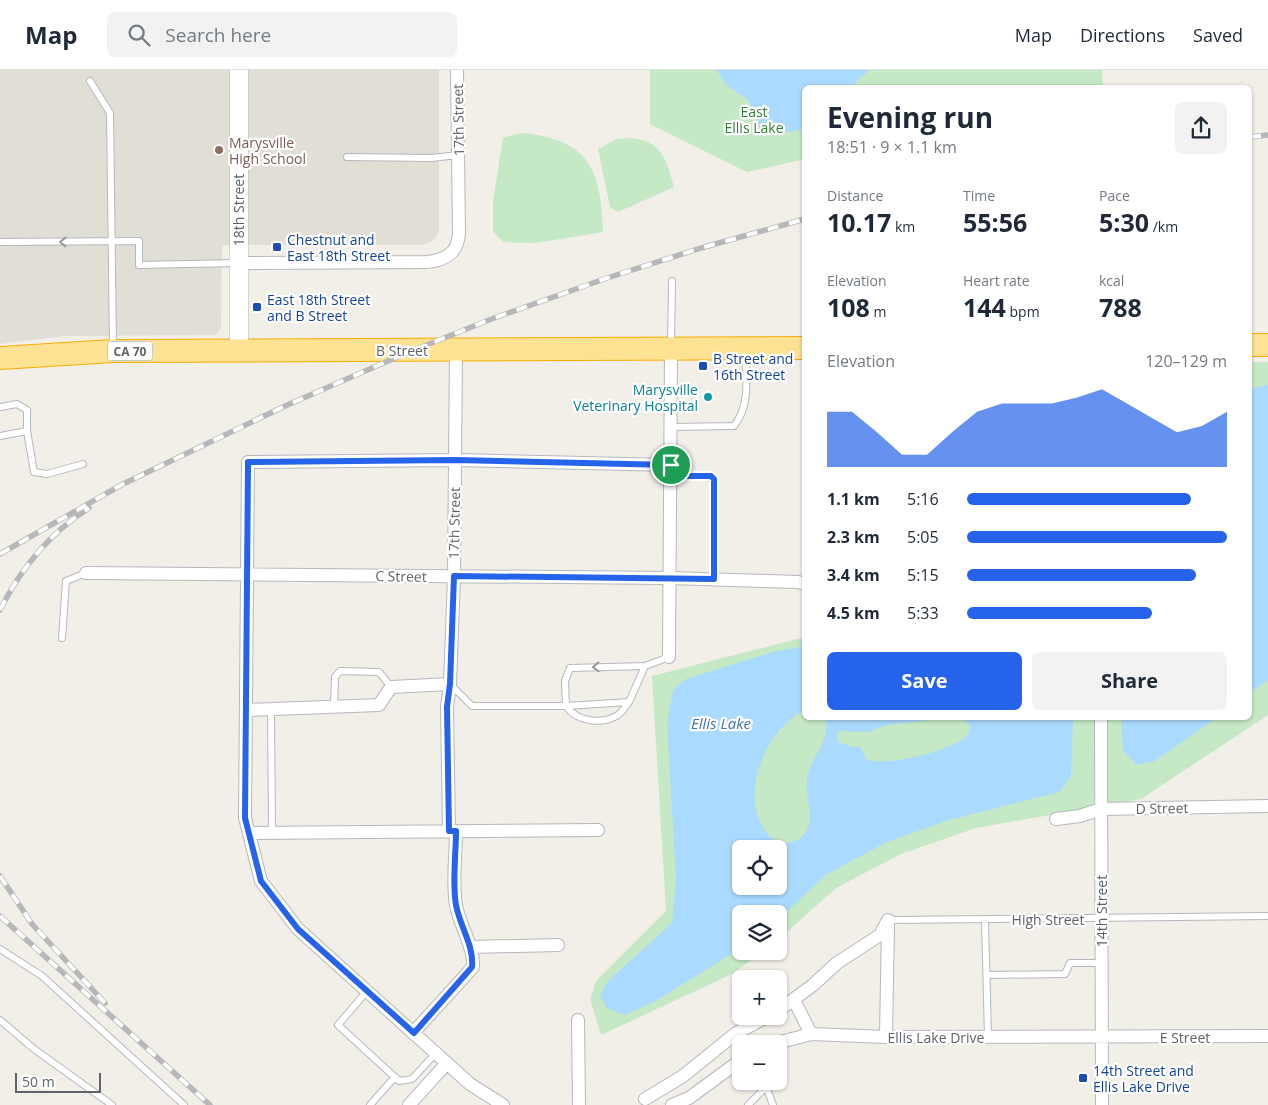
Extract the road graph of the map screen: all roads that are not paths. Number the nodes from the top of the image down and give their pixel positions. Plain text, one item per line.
1 (239, 70) edge
2 (457, 70) edge
3 (90, 81) dead end
4 (458, 155) junction
5 (347, 157) dead end
6 (0, 242) edge
7 (112, 242) junction
8 (238, 263) junction
9 (672, 281) dead end
10 (1252, 345) edge
11 (1268, 345) edge
12 (802, 348) edge
13 (671, 349) junction
14 (744, 349) junction
15 (238, 350) junction
16 (456, 350) junction
17 (113, 351) junction
18 (0, 358) edge
19 (0, 408) edge
20 (671, 428) junction
21 (27, 431) junction
22 (0, 436) edge
23 (455, 460) junction
24 (82, 464) dead end
25 (671, 470) junction
26 (86, 573) joint
27 (247, 574) junction
28 (454, 576) junction
29 (670, 578) junction
30 (714, 579) junction
31 (802, 583) edge
32 (62, 638) dead end
33 (669, 657) joint
34 (645, 666) junction
35 (450, 684) junction
36 (391, 687) junction
37 (629, 702) junction
38 (334, 706) junction
39 (566, 706) junction
40 (271, 709) junction
41 (246, 710) junction
42 (1101, 720) edge
43 (1268, 806) edge
44 (1101, 809) junction
45 (1056, 819) dead end
46 (598, 830) dead end
47 (453, 831) junction
48 (249, 832) junction
49 (272, 832) junction
50 (1268, 916) edge
51 (1101, 919) junction
52 (888, 920) junction
53 (986, 920) junction
54 (558, 945) dead end
55 (470, 947) junction
56 (0, 949) edge
57 (1101, 963) junction
58 (987, 975) junction
59 (367, 991) junction
60 (794, 1000) junction
61 (787, 1005) edge
62 (0, 1020) edge
63 (578, 1020) dead end
64 (752, 1025) edge
65 (414, 1033) junction
66 (811, 1034) junction
67 (1268, 1036) edge
68 (886, 1037) junction
69 (988, 1037) junction
70 (1102, 1037) junction
71 (787, 1040) edge
72 (436, 1053) junction
73 (447, 1063) junction
74 (700, 1063) junction
75 (732, 1066) edge
76 (395, 1077) junction
77 (712, 1080) junction
78 (760, 1090) edge
79 (767, 1090) edge
80 (644, 1098) dead end
81 (112, 1105) edge
82 (184, 1105) edge
83 (370, 1105) edge
84 (409, 1105) edge
85 (503, 1105) edge
86 (579, 1105) edge
87 (674, 1105) edge
88 (748, 1105) edge
89 (773, 1105) edge
90 (1102, 1105) edge

1 - 8 street, 18th Street
2 - 4 street, 17th Street
3 - 7 lane
4 - 5 lane
4 - 8 street, 17th Street
7 -> 6 lane
7 - 8 lane
7 - 17 lane
8 - 15 street, 18th Street
9 - 13 lane
10 - 11 highway
12 - 14 highway, B Street / CA 70
13 - 14 highway, B Street / CA 70
13 - 16 highway, B Street / CA 70
13 - 20 street
14 - 20 lane
15 - 16 highway, B Street / CA 70
15 - 17 highway, B Street / CA 70
16 - 23 street, 17th Street
17 - 18 highway, B Street / CA 70
19 - 21 lane
20 - 25 street
21 - 22 lane
21 - 24 lane
23 - 25 street
23 - 27 street
23 - 28 street, 17th Street
25 - 29 street
25 - 30 lane
26 - 27 street, C Street
26 - 32 lane
27 - 28 street, C Street
27 - 41 street
28 - 29 street, C Street
28 - 35 street, 17th Street
29 - 30 street, C Street
29 - 33 street
30 - 31 street, C Street
33 - 34 lane
34 - 37 lane
34 -> 39 lane
35 - 36 street
35 - 39 lane
35 - 47 street, 17th Street
36 - 38 street
36 - 38 lane
37 - 39 lane
37 - 39 lane
38 - 40 street
40 - 41 street
40 - 49 lane
41 - 48 street
42 - 44 street, 14th Street
43 - 44 street, D Street
44 - 45 street, D Street
44 - 51 street, 14th Street
46 - 47 street
47 - 49 street
47 - 55 street, 17th Street
48 - 49 street
48 - 59 street
50 - 51 lane, High Street
51 - 53 lane, High Street
51 - 57 street, 14th Street
52 - 53 lane, High Street
52 - 60 street
52 - 68 street
53 - 58 lane
54 - 55 street
55 - 65 street
56 - 82 lane
57 - 58 lane
57 - 70 street, 14th Street
58 - 69 lane
59 - 65 street
59 - 76 lane
60 - 61 street
60 - 66 street
62 - 81 lane
63 - 86 street
64 - 74 street
65 - 72 street
66 - 68 street, Ellis Lake Drive
66 - 71 street, Ellis Lake Drive
67 - 70 street, E Street
68 - 69 street, Ellis Lake Drive
69 - 70 street, Ellis Lake Drive
70 - 90 street, 14th Street
72 - 73 street
72 - 76 lane
73 - 84 street
73 - 85 street
74 - 77 street
74 - 80 street
75 - 77 street
76 - 83 lane
77 - 87 street
78 - 88 lane
79 - 89 lane

